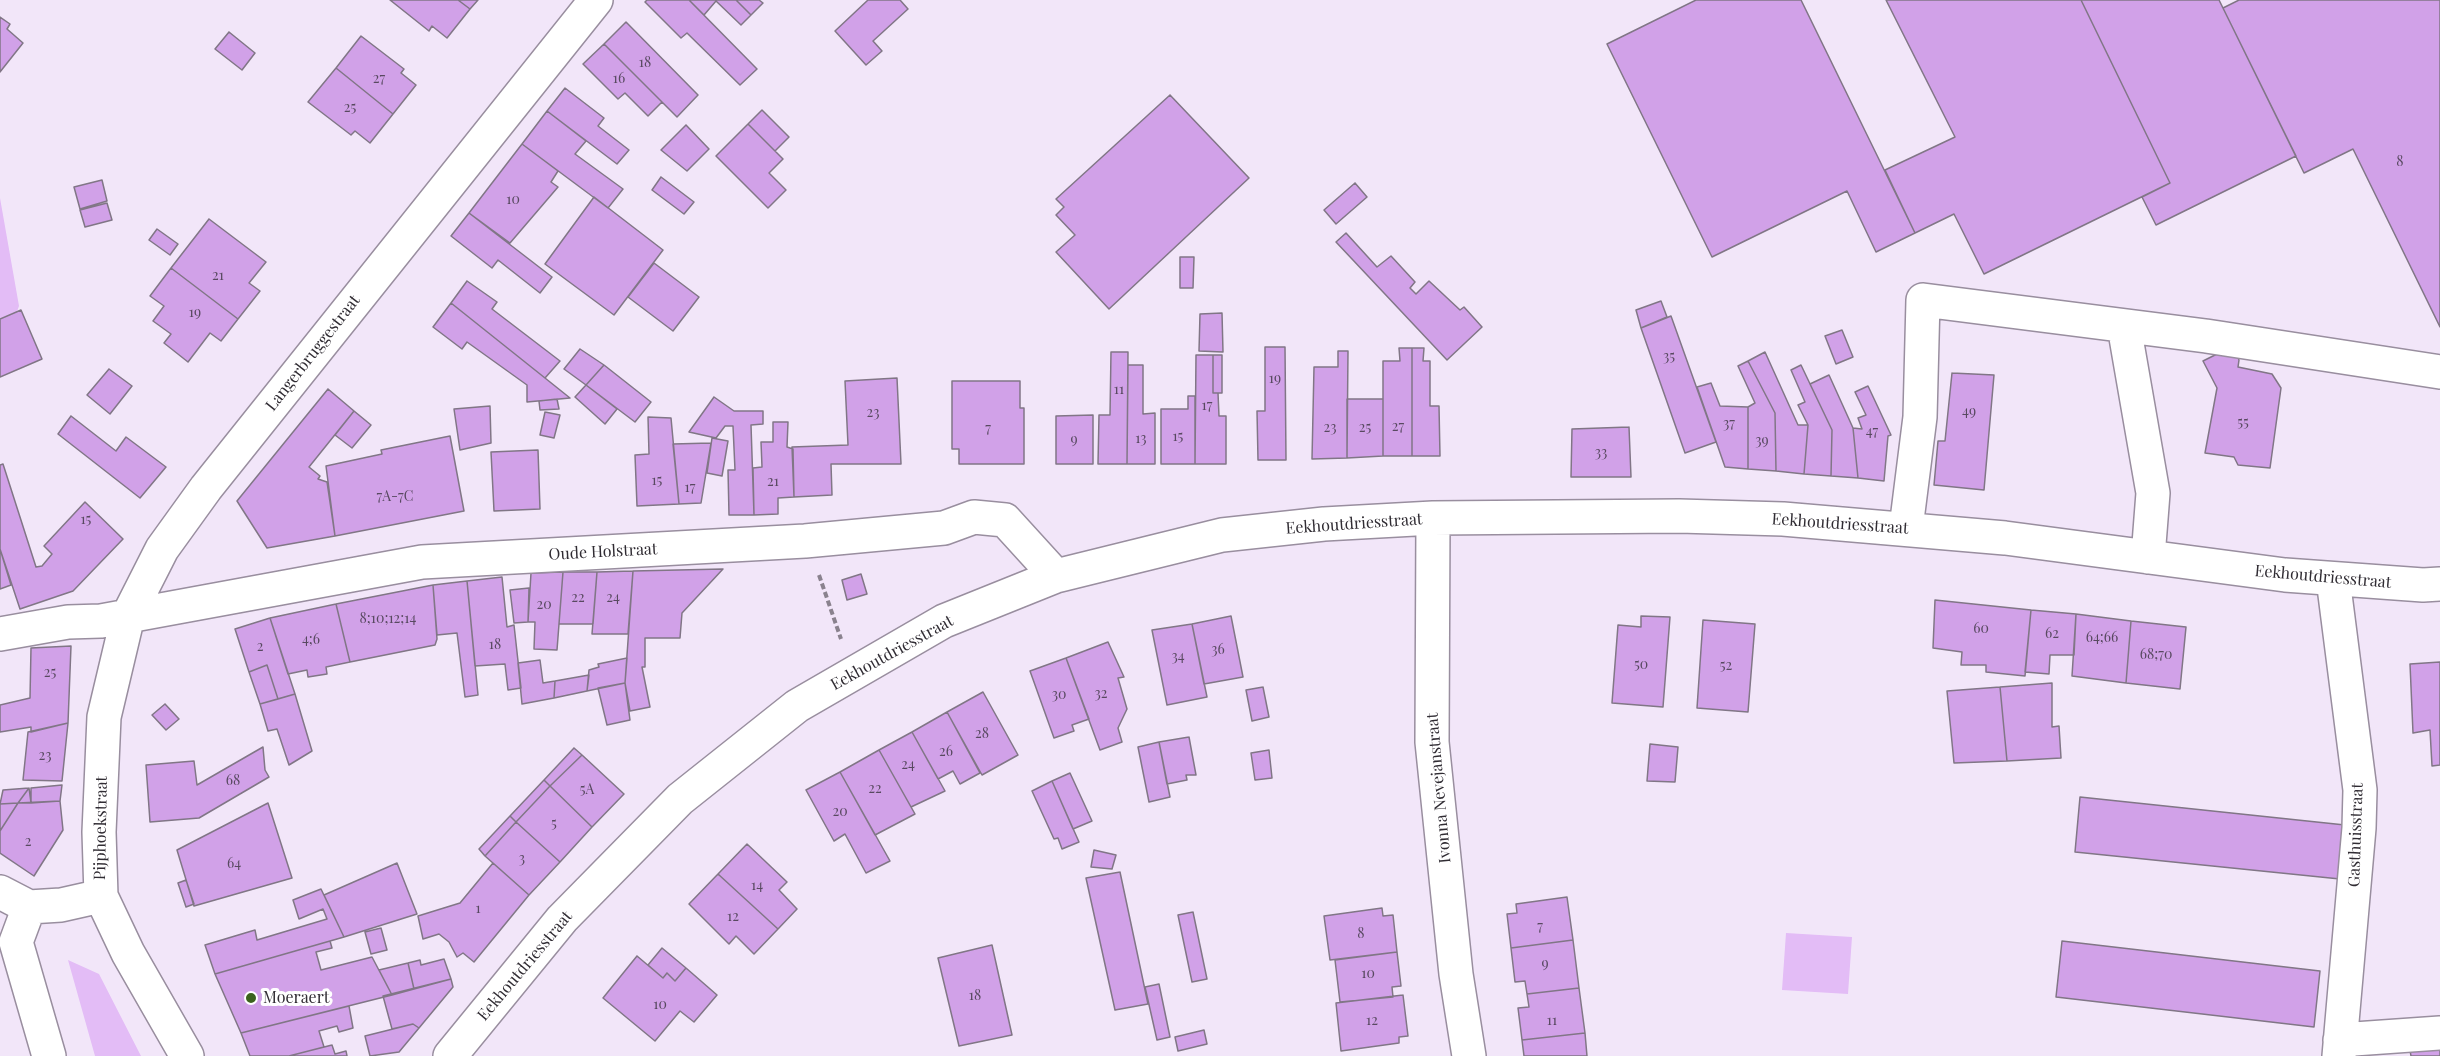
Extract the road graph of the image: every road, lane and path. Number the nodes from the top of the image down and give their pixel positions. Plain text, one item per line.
1 (596, 0) edge
2 (2124, 326) junction
3 (2440, 372) edge
4 (1433, 518) junction
5 (1906, 528) junction
6 (805, 541) junction
7 (2148, 556) junction
8 (1056, 576) junction
9 (2333, 579) junction
10 (2440, 584) edge
11 (128, 616) junction
12 (0, 634) edge
13 (861, 669) junction
14 (0, 892) edge
15 (101, 896) junction
16 (29, 907) junction
17 (2440, 1033) edge
18 (2340, 1048) edge
19 (49, 1056) edge
20 (187, 1056) edge
21 (450, 1056) edge
22 (1469, 1056) edge

1 - 11 street, Langerbruggestraat
2 - 3 street
2 - 5 street
2 - 7 street
4 - 5 street, Eekhoutdriesstraat
4 - 8 street, Eekhoutdriesstraat
4 - 22 street, Ivonna Nevejanstraat
5 - 7 street, Eekhoutdriesstraat
6 - 8 street, Oude Holstraat
6 - 11 street, Oude Holstraat
6 - 13 path
7 - 9 street, Eekhoutdriesstraat
8 - 13 street, Eekhoutdriesstraat
9 - 10 street, Eekhoutdriesstraat
9 - 18 street, Gasthuisstraat
11 - 12 street
11 - 15 street, Pijphoekstraat
13 - 21 street, Eekhoutdriesstraat
14 - 16 street
15 - 16 street
15 - 20 street, Pijphoekstraat
16 - 19 street
17 - 18 street

